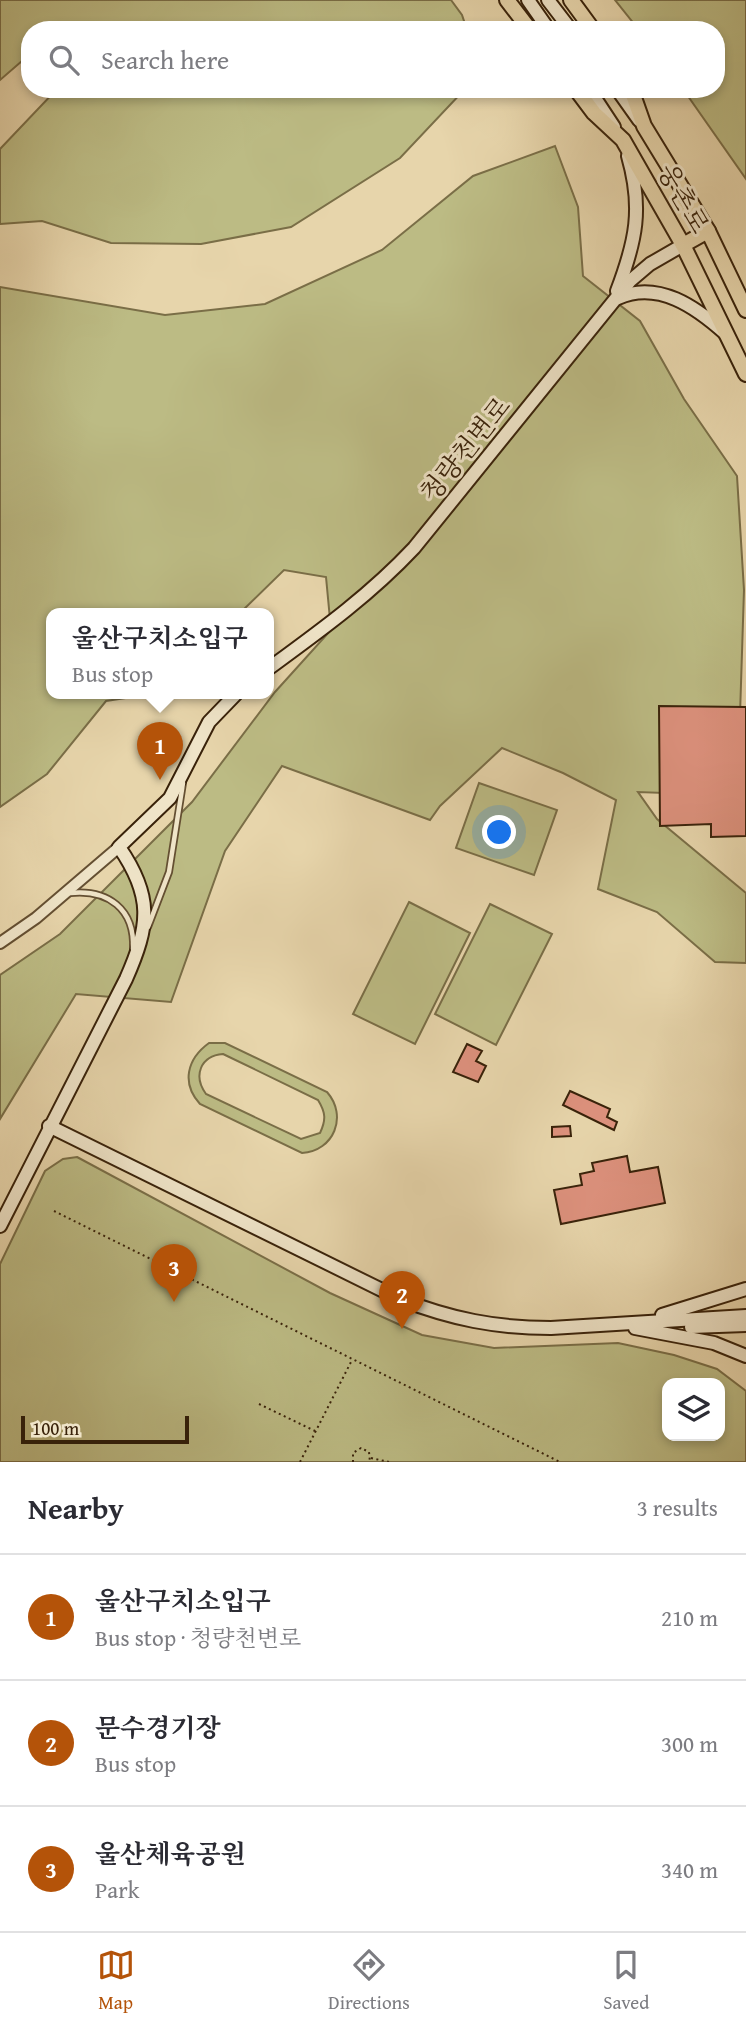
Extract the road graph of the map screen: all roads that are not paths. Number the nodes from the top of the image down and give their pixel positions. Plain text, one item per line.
1 (507, 0) edge
2 (528, 0) edge
3 (548, 0) edge
4 (571, 0) edge
5 (523, 21) edge
6 (544, 21) edge
7 (564, 21) edge
8 (586, 21) edge
9 (583, 98) edge
10 (595, 98) edge
11 (624, 98) edge
12 (634, 98) edge
13 (644, 126) junction
14 (623, 140) junction
15 (708, 231) junction
16 (683, 245) junction
17 (614, 299) junction
18 (746, 310) edge
19 (728, 337) junction
20 (746, 374) edge
21 (274, 665) edge
22 (231, 699) edge
23 (185, 771) junction
24 (119, 847) junction
25 (66, 893) junction
26 (142, 940) junction
27 (0, 943) edge
28 (126, 979) junction
29 (50, 1126) junction
30 (0, 1226) edge
31 (746, 1289) edge
32 (746, 1316) edge
33 (746, 1325) edge
34 (610, 1326) junction
35 (746, 1356) edge

1 - 5 main road
2 - 6 main road
3 - 7 main road
4 - 8 main road
9 - 14 main road
10 - 14 main road, 웅촌로
11 - 13 main road, 웅촌로
12 - 13 main road
13 - 15 main road, 웅촌로
14 - 16 main road, 웅촌로
14 - 17 main road
15 - 16 main road
15 - 18 main road, 웅촌로
16 - 17 main road, 청량천변로
16 - 19 main road, 웅촌로
17 - 19 main road
17 - 21 main road, 청량천변로
19 - 20 main road, 웅촌로
22 - 23 main road
23 - 24 main road
23 - 26 lane
24 - 25 street
24 - 26 main road
25 - 27 street
25 - 28 lane
26 - 28 main road
28 - 29 main road
29 - 30 main road
29 - 34 main road
31 - 34 main road
32 - 34 main road
33 - 34 main road
34 - 35 main road

